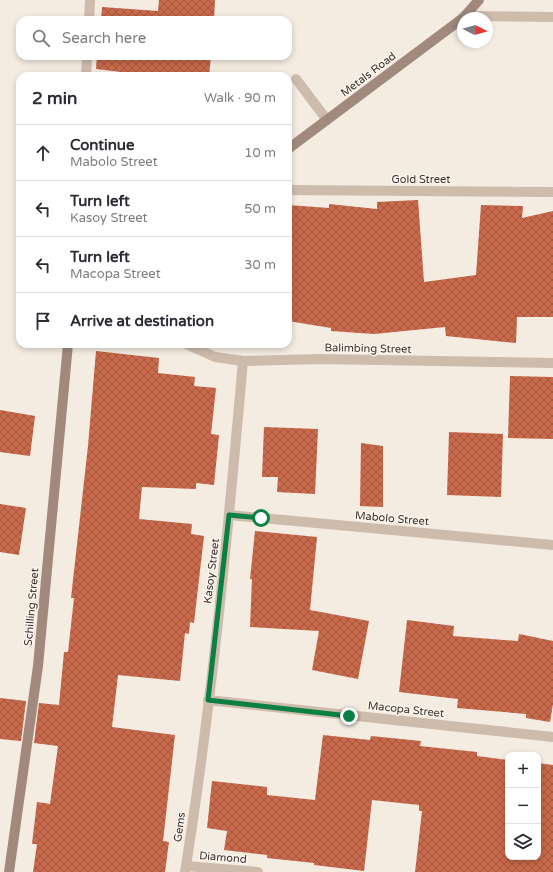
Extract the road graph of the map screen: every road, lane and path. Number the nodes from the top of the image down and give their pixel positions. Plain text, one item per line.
1 (90, 0) edge
2 (479, 0) edge
3 (469, 12) edge
4 (89, 16) edge
5 (553, 17) edge
6 (493, 18) edge
7 (457, 23) edge
8 (87, 60) edge
9 (86, 72) edge
10 (296, 78) dead end
11 (327, 120) junction
12 (292, 146) edge
13 (292, 190) edge
14 (553, 192) edge
15 (68, 348) edge
16 (195, 348) edge
17 (243, 361) junction
18 (553, 363) edge
19 (229, 515) junction
20 (553, 545) edge
21 (208, 700) junction
22 (553, 737) edge
23 (196, 784) joint
24 (185, 869) edge
25 (9, 872) edge
26 (258, 872) edge

1 - 4 street
2 - 3 street
5 - 6 street
7 - 11 street, Metals Road
8 - 9 street
10 - 11 street
11 - 12 street, Metals Road
13 - 14 street, Gold Street
15 - 25 street, Schilling Street
16 - 17 street, Balimbing Street
17 - 18 street, Balimbing Street
17 - 19 street, Kasoy Street
19 - 20 street, Mabolo Street
19 - 21 street, Kasoy Street
21 - 22 street, Macopa Street
21 - 23 street, Kasoy Street
23 - 24 street, Gems
24 - 26 street, Diamond

